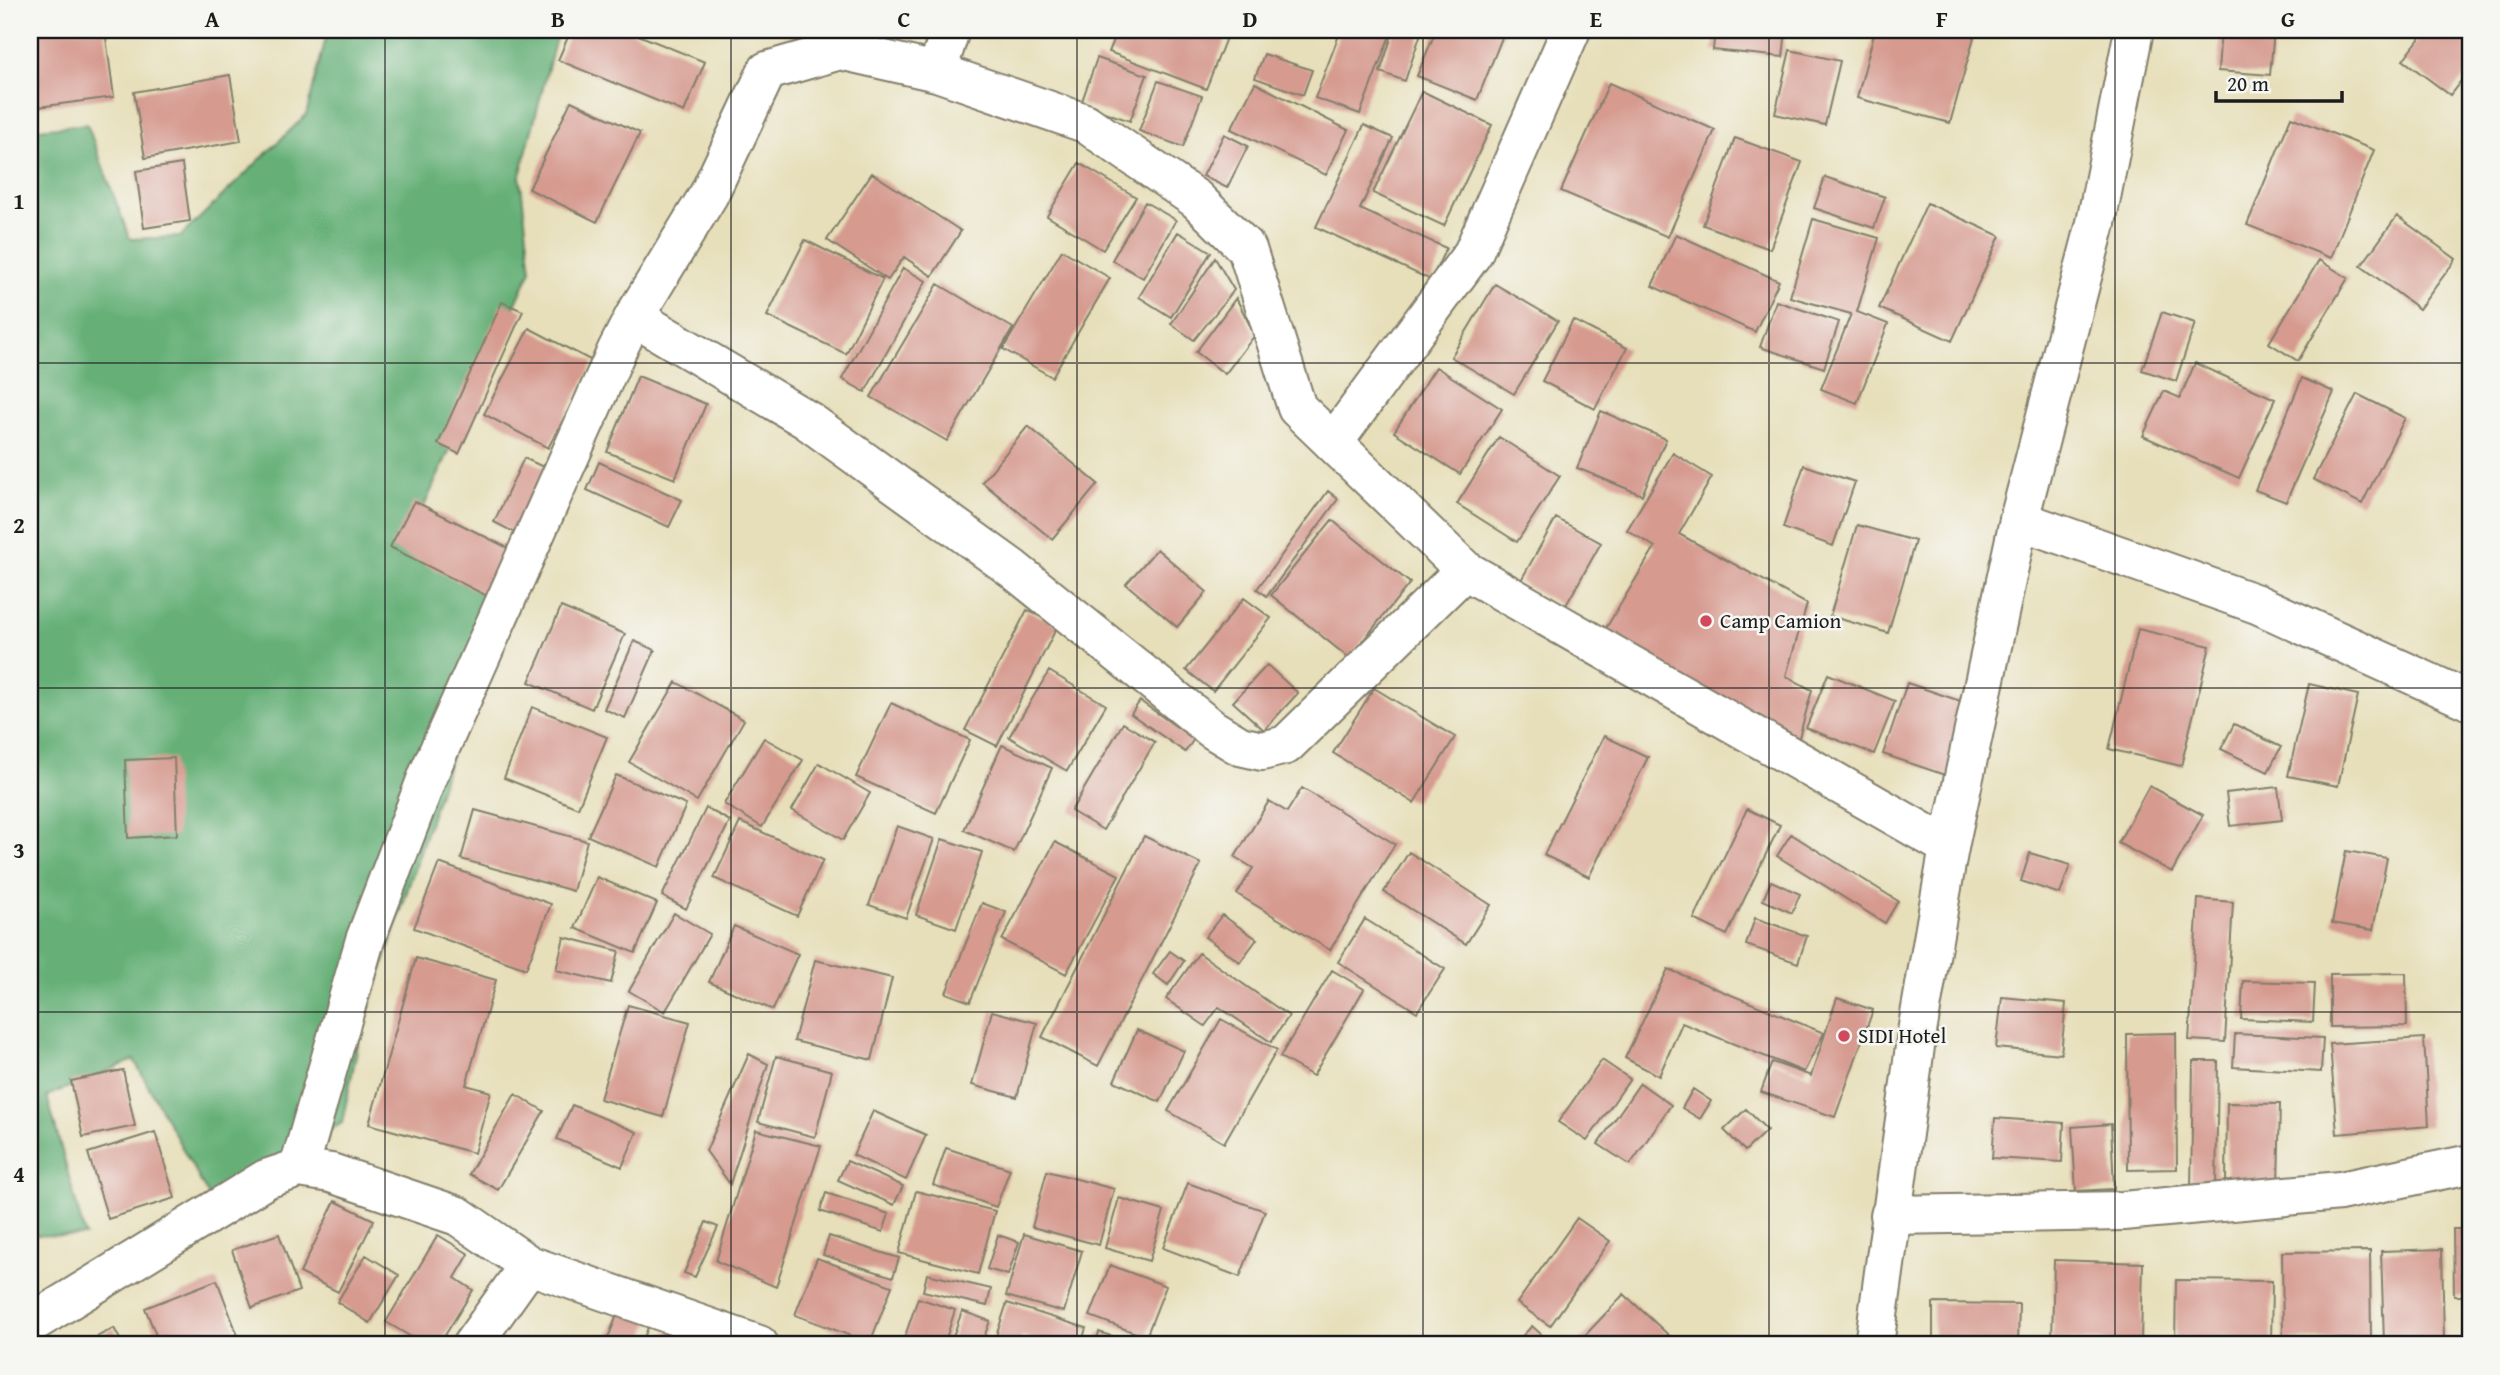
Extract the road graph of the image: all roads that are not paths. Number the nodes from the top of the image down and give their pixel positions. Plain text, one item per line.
1 (950, 30) edge
2 (1571, 30) edge
3 (2134, 30) edge
4 (937, 72) junction
5 (634, 317) junction
6 (1333, 443) junction
7 (2019, 520) junction
8 (1465, 570) junction
9 (2470, 701) edge
10 (1949, 847) junction
11 (2470, 1164) edge
12 (299, 1168) junction
13 (1890, 1215) junction
14 (529, 1265) junction
15 (30, 1324) edge
16 (472, 1345) edge
17 (759, 1345) edge
18 (1874, 1345) edge

1 - 4 street
2 - 6 street
3 - 7 street
4 - 5 street
4 - 6 street
5 - 8 street
5 - 12 street
6 - 8 street
7 - 9 street
7 - 10 street
8 - 10 street
10 - 13 street
11 - 13 street
12 - 14 street
12 - 15 street
13 - 18 street
14 - 16 street
14 - 17 street

